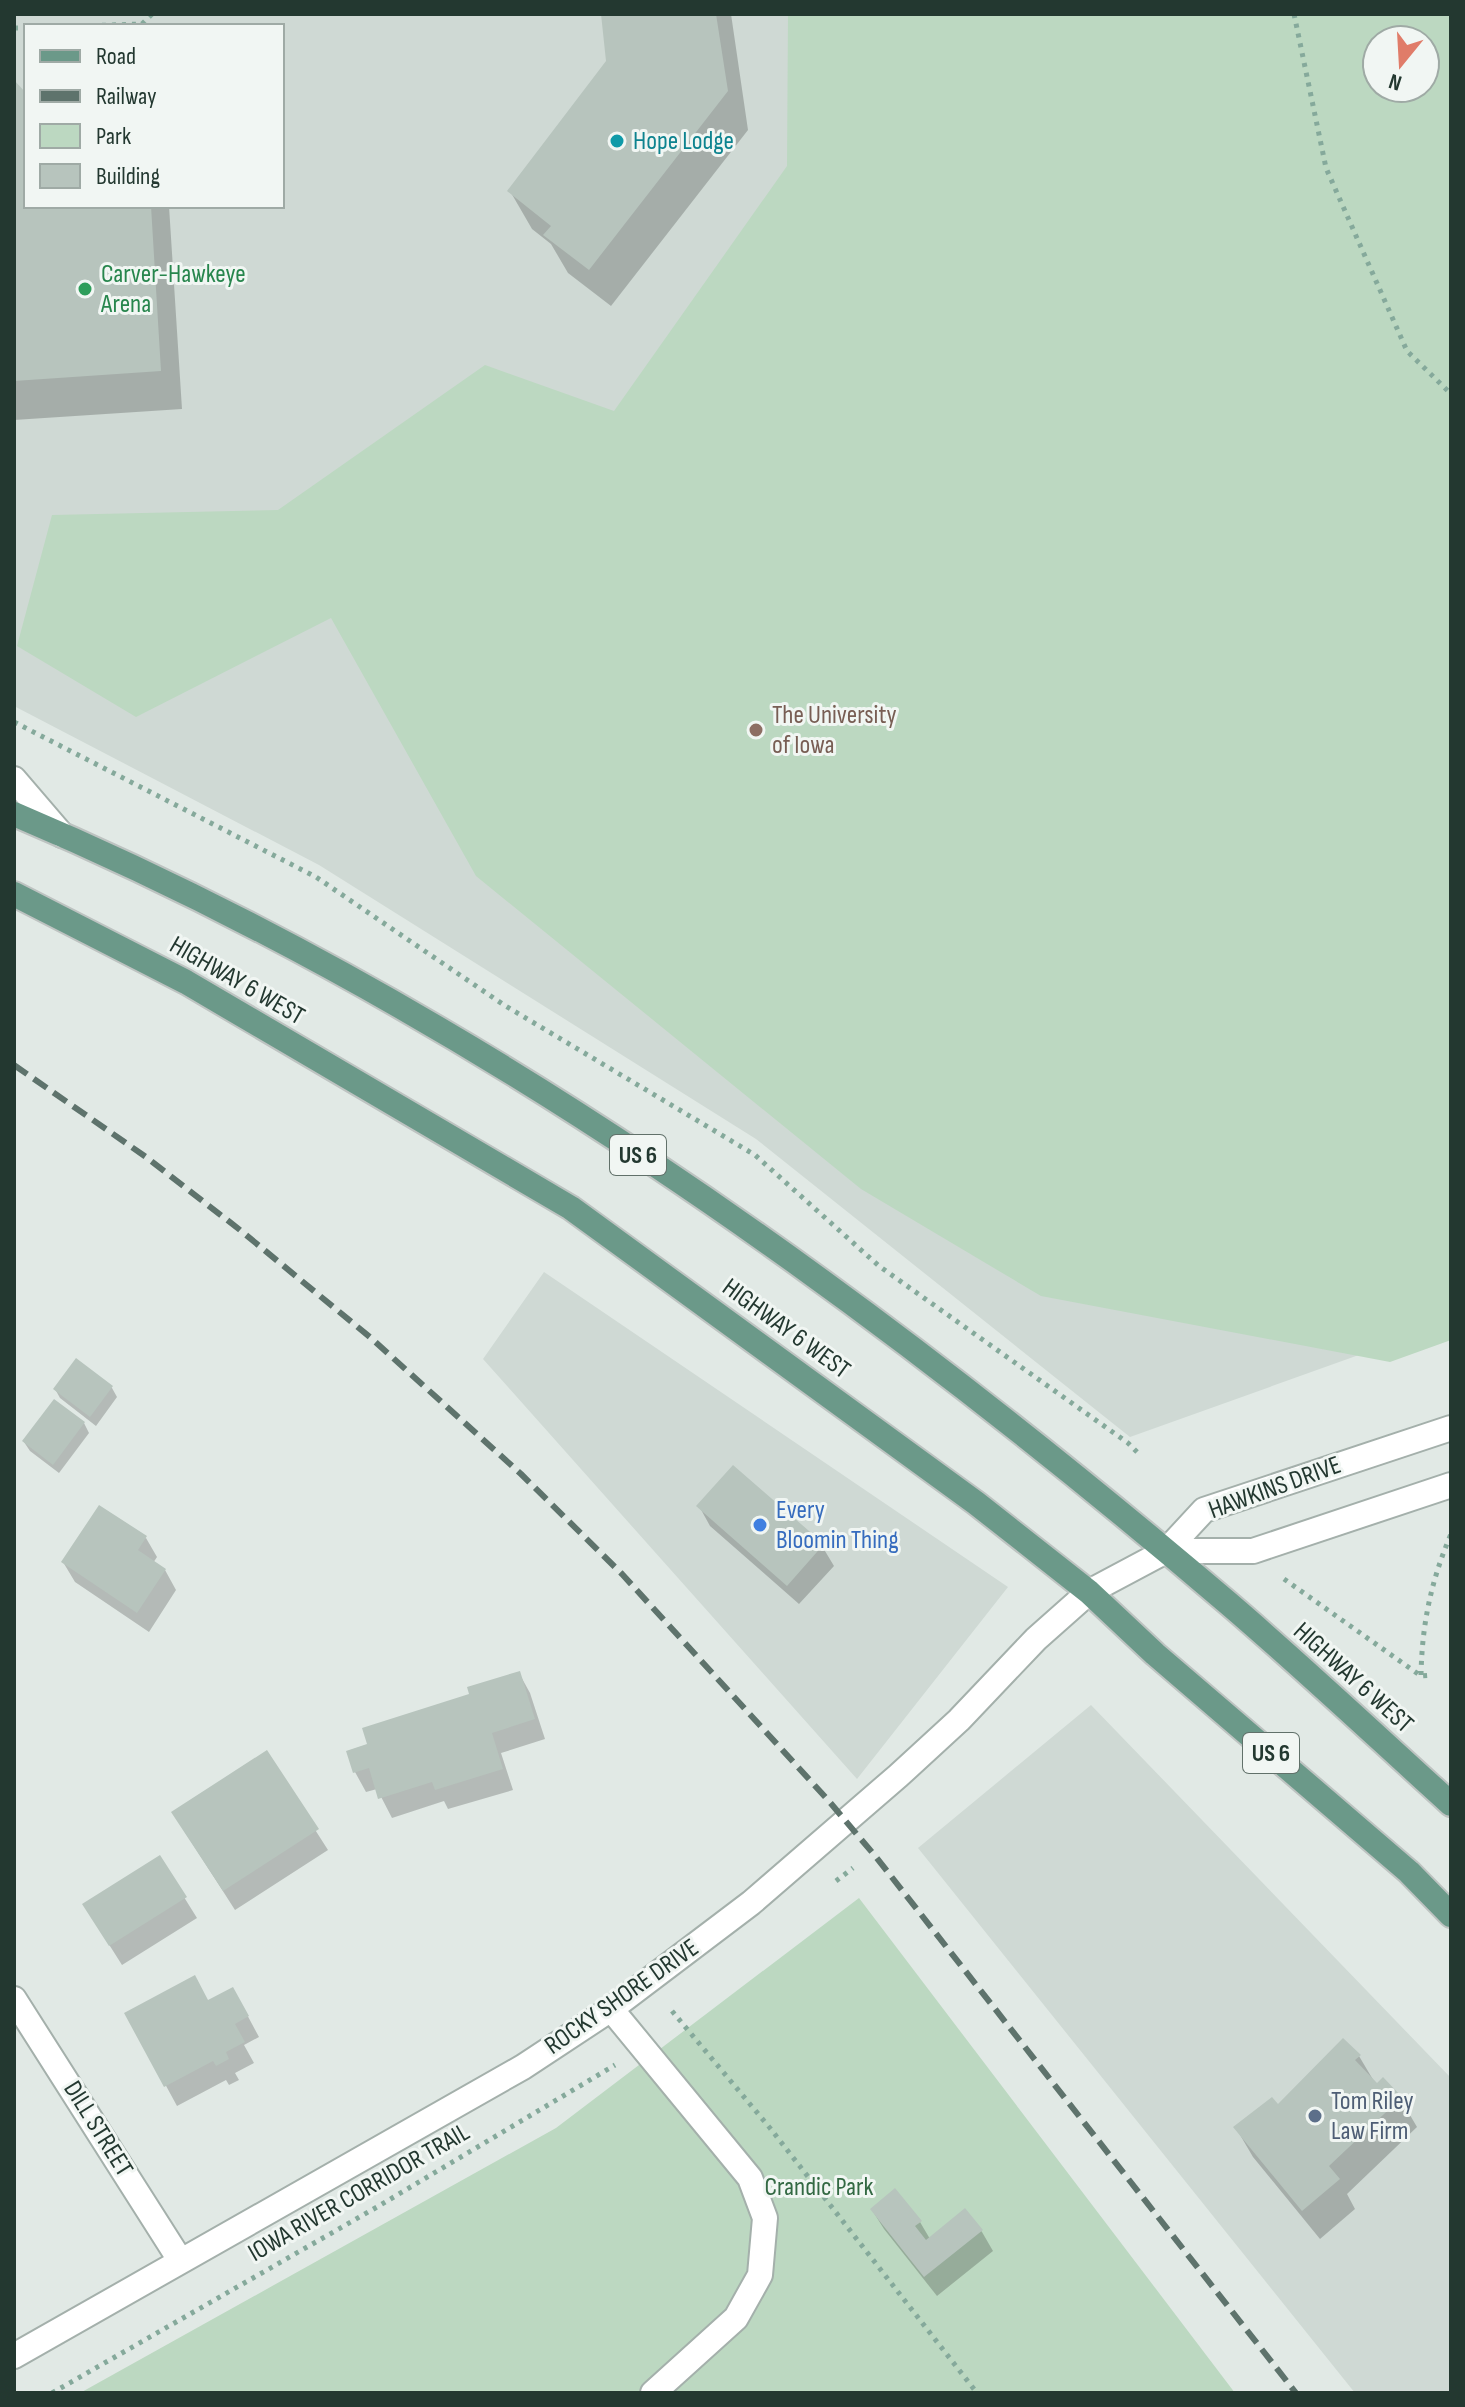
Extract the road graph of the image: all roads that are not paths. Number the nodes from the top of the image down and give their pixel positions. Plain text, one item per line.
1 (14, 779) edge
2 (14, 814) edge
3 (62, 835) junction
4 (14, 894) edge
5 (1451, 1428) edge
6 (1451, 1485) edge
7 (1166, 1551) junction
8 (1089, 1592) junction
9 (1451, 1804) edge
10 (1451, 1915) edge
11 (14, 1999) edge
12 (611, 2009) junction
13 (180, 2260) junction
14 (14, 2356) edge
15 (653, 2393) edge

1 - 3 street
2 - 3 main road, HIGHWAY 6 WEST / US 6
3 - 7 main road, HIGHWAY 6 WEST / US 6
4 - 8 main road, HIGHWAY 6 WEST / US 6
5 - 7 street, HAWKINS DRIVE
6 - 7 street, HAWKINS DRIVE
7 - 8 street, ROCKY SHORE DRIVE
7 - 9 main road, HIGHWAY 6 WEST / US 6
8 - 10 main road, HIGHWAY 6 WEST / US 6
8 - 12 street, ROCKY SHORE DRIVE
11 - 13 street, DILL STREET
12 - 13 street, ROCKY SHORE DRIVE
12 - 15 street
13 - 14 street, ROCKY SHORE DRIVE

